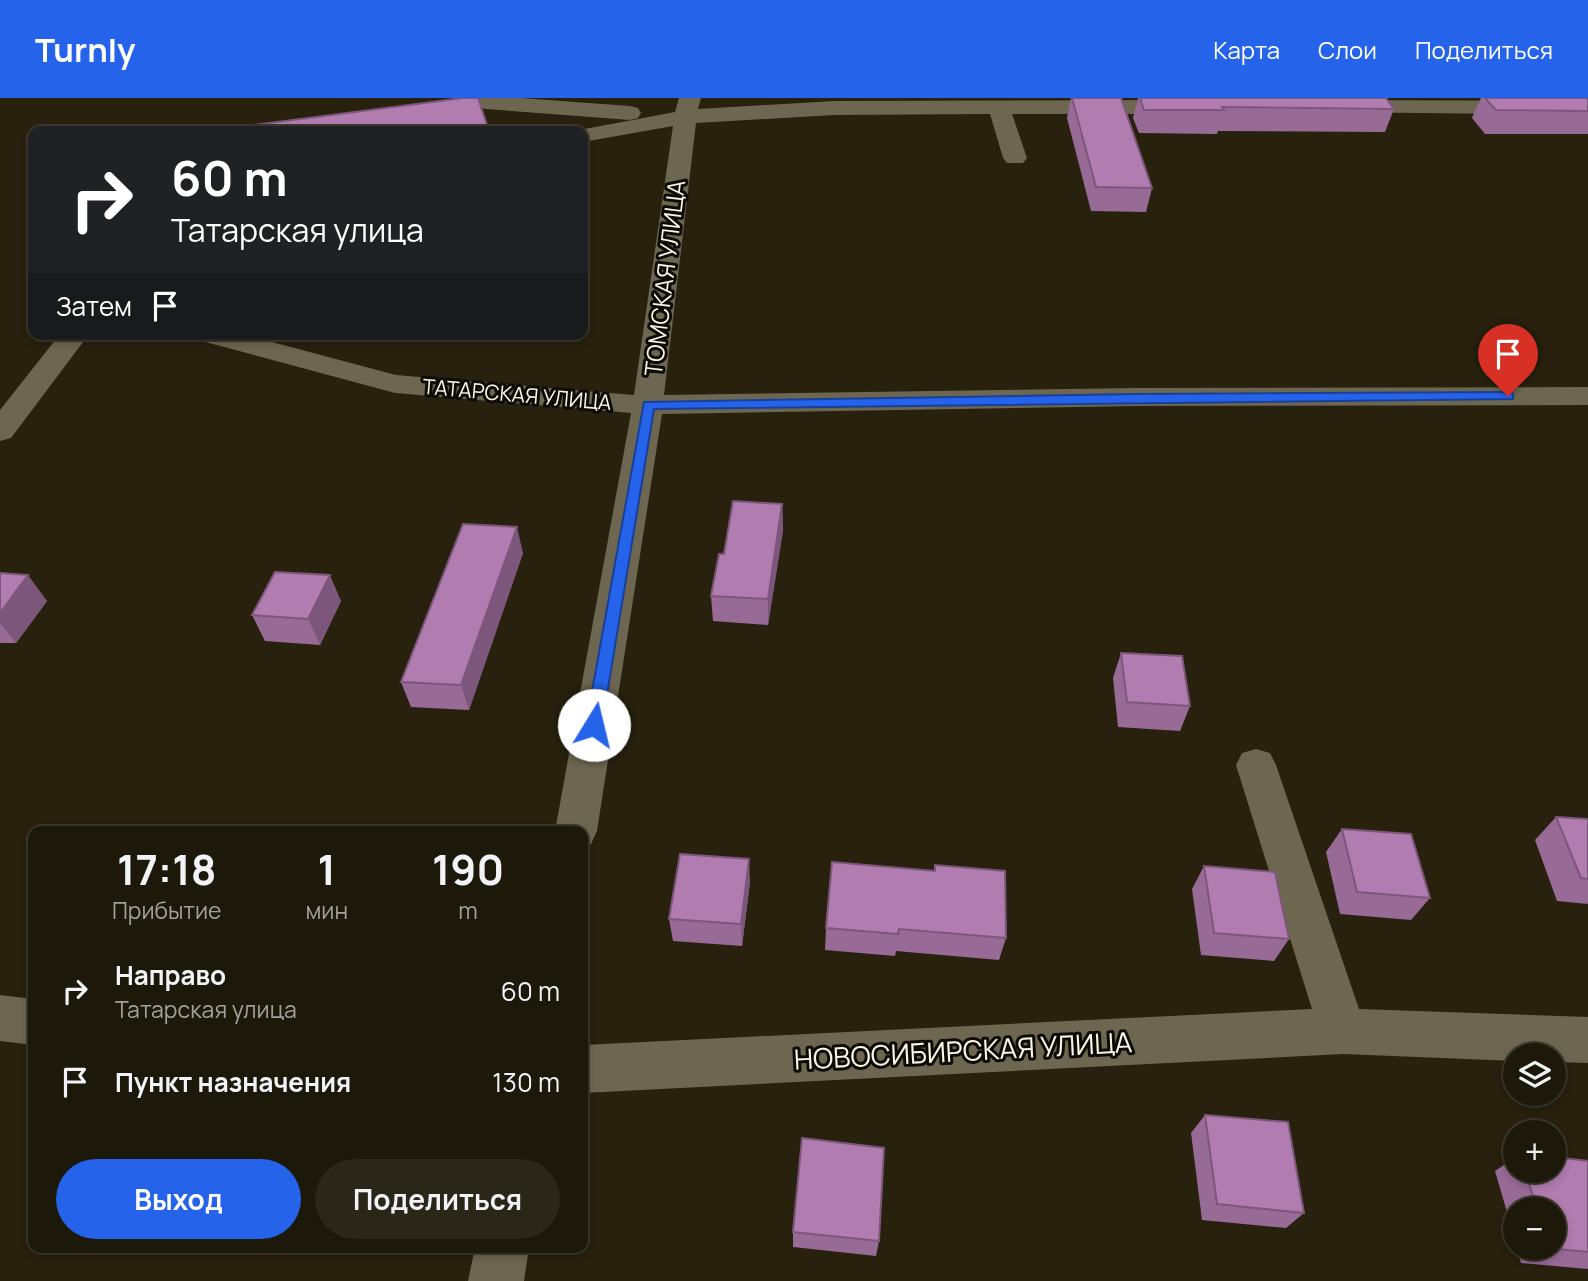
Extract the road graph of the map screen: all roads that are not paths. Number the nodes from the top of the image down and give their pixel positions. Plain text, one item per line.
1 (485, 98) edge
2 (687, 107) edge
3 (999, 107) junction
4 (1214, 107) edge
5 (1325, 107) edge
6 (1588, 108) edge
7 (588, 134) edge
8 (1015, 158) dead end
9 (70, 340) edge
10 (231, 340) edge
11 (1588, 396) edge
12 (648, 405) junction
13 (0, 431) edge
14 (1256, 765) dead end
15 (577, 826) edge
16 (0, 1018) edge
17 (28, 1021) edge
18 (1343, 1031) junction
19 (1588, 1040) edge
20 (588, 1069) edge
21 (501, 1253) edge
22 (496, 1281) edge

1 - 2 street
2 - 3 street
2 - 7 street
2 - 12 street, ТОМСКАЯ УЛИЦА
3 - 4 street
3 - 8 street
5 - 6 street
9 - 13 street
10 - 12 street, ТАТАРСКАЯ УЛИЦА
11 - 12 street, ТАТАРСКАЯ УЛИЦА
12 - 15 street, ТОМСКАЯ УЛИЦА
14 - 18 street
16 - 17 street
18 - 19 street, НОВОСИБИРСКАЯ УЛИЦА
18 - 20 street, НОВОСИБИРСКАЯ УЛИЦА
21 - 22 street

